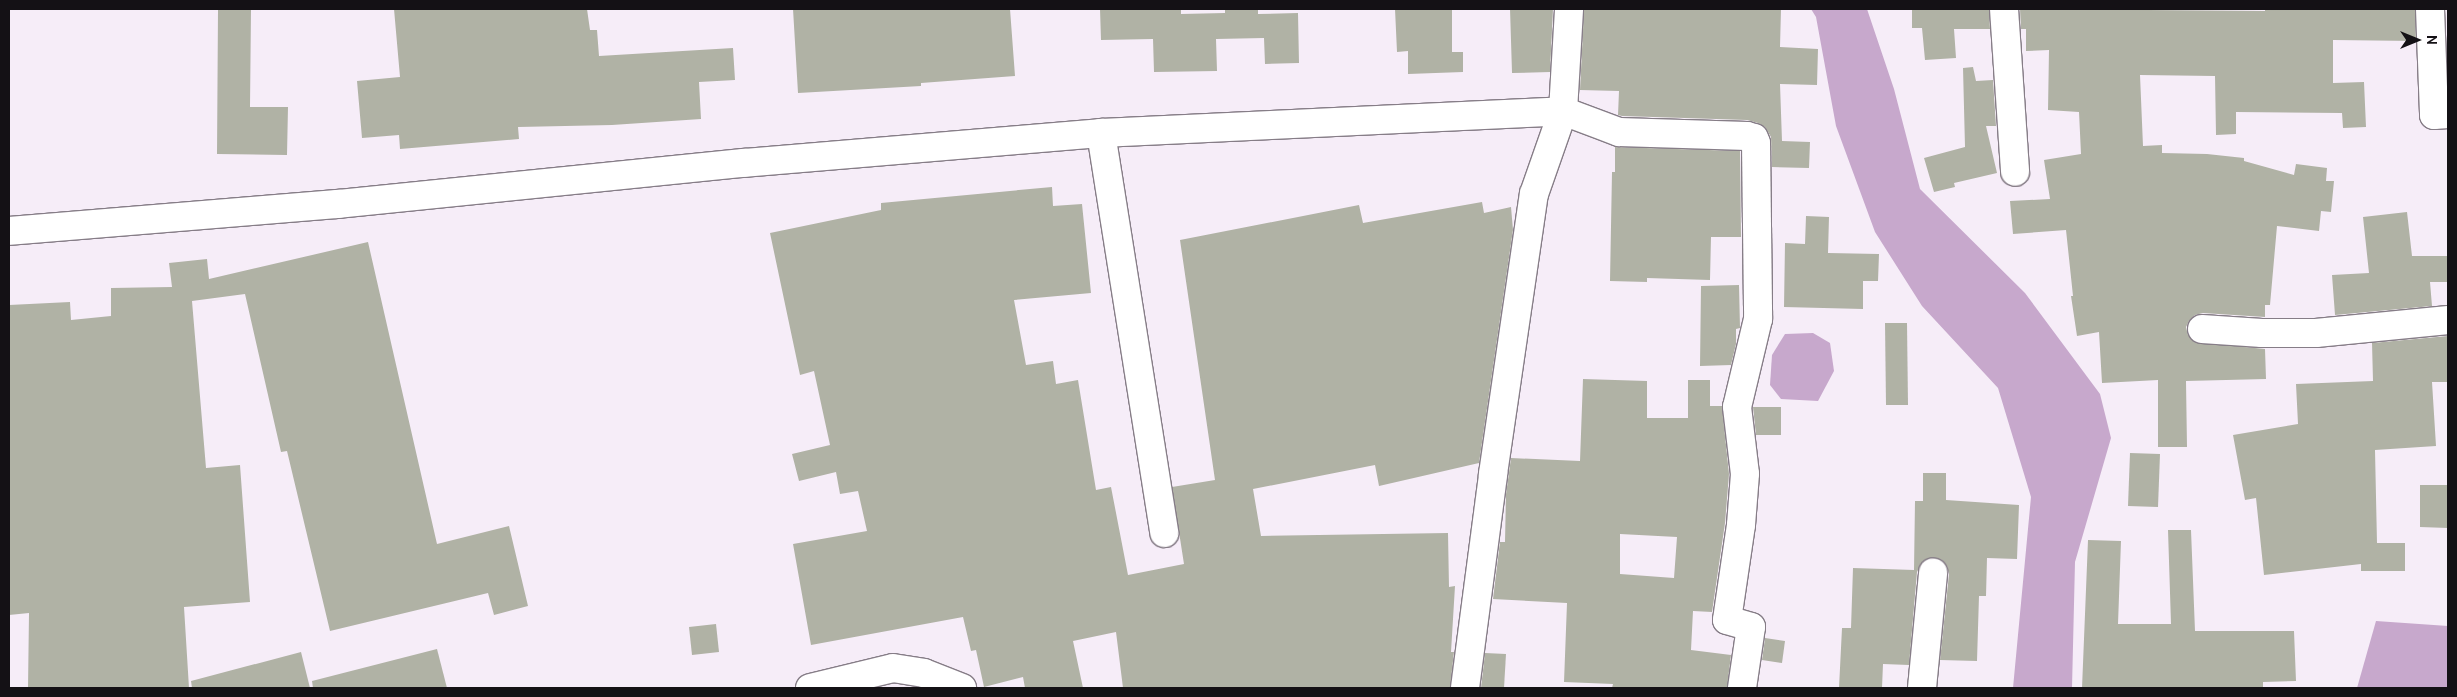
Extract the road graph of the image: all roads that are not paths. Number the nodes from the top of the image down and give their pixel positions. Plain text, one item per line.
1 (1569, 9) edge
2 (2004, 9) edge
3 (2430, 9) edge
4 (1563, 111) junction
5 (2448, 114) edge
6 (1101, 133) junction
7 (2015, 172) dead end
8 (9, 231) edge
9 (2448, 320) edge
10 (2202, 329) dead end
11 (1164, 533) dead end
12 (1933, 573) dead end
13 (810, 688) edge
14 (962, 688) edge
15 (1465, 688) edge
16 (1742, 688) edge
17 (1922, 688) edge

1 - 4 street
2 - 7 street
3 - 5 street
4 - 6 street
4 - 15 street
4 - 16 street
6 - 8 street
6 - 11 street
9 - 10 street
12 - 17 street
13 - 14 street

